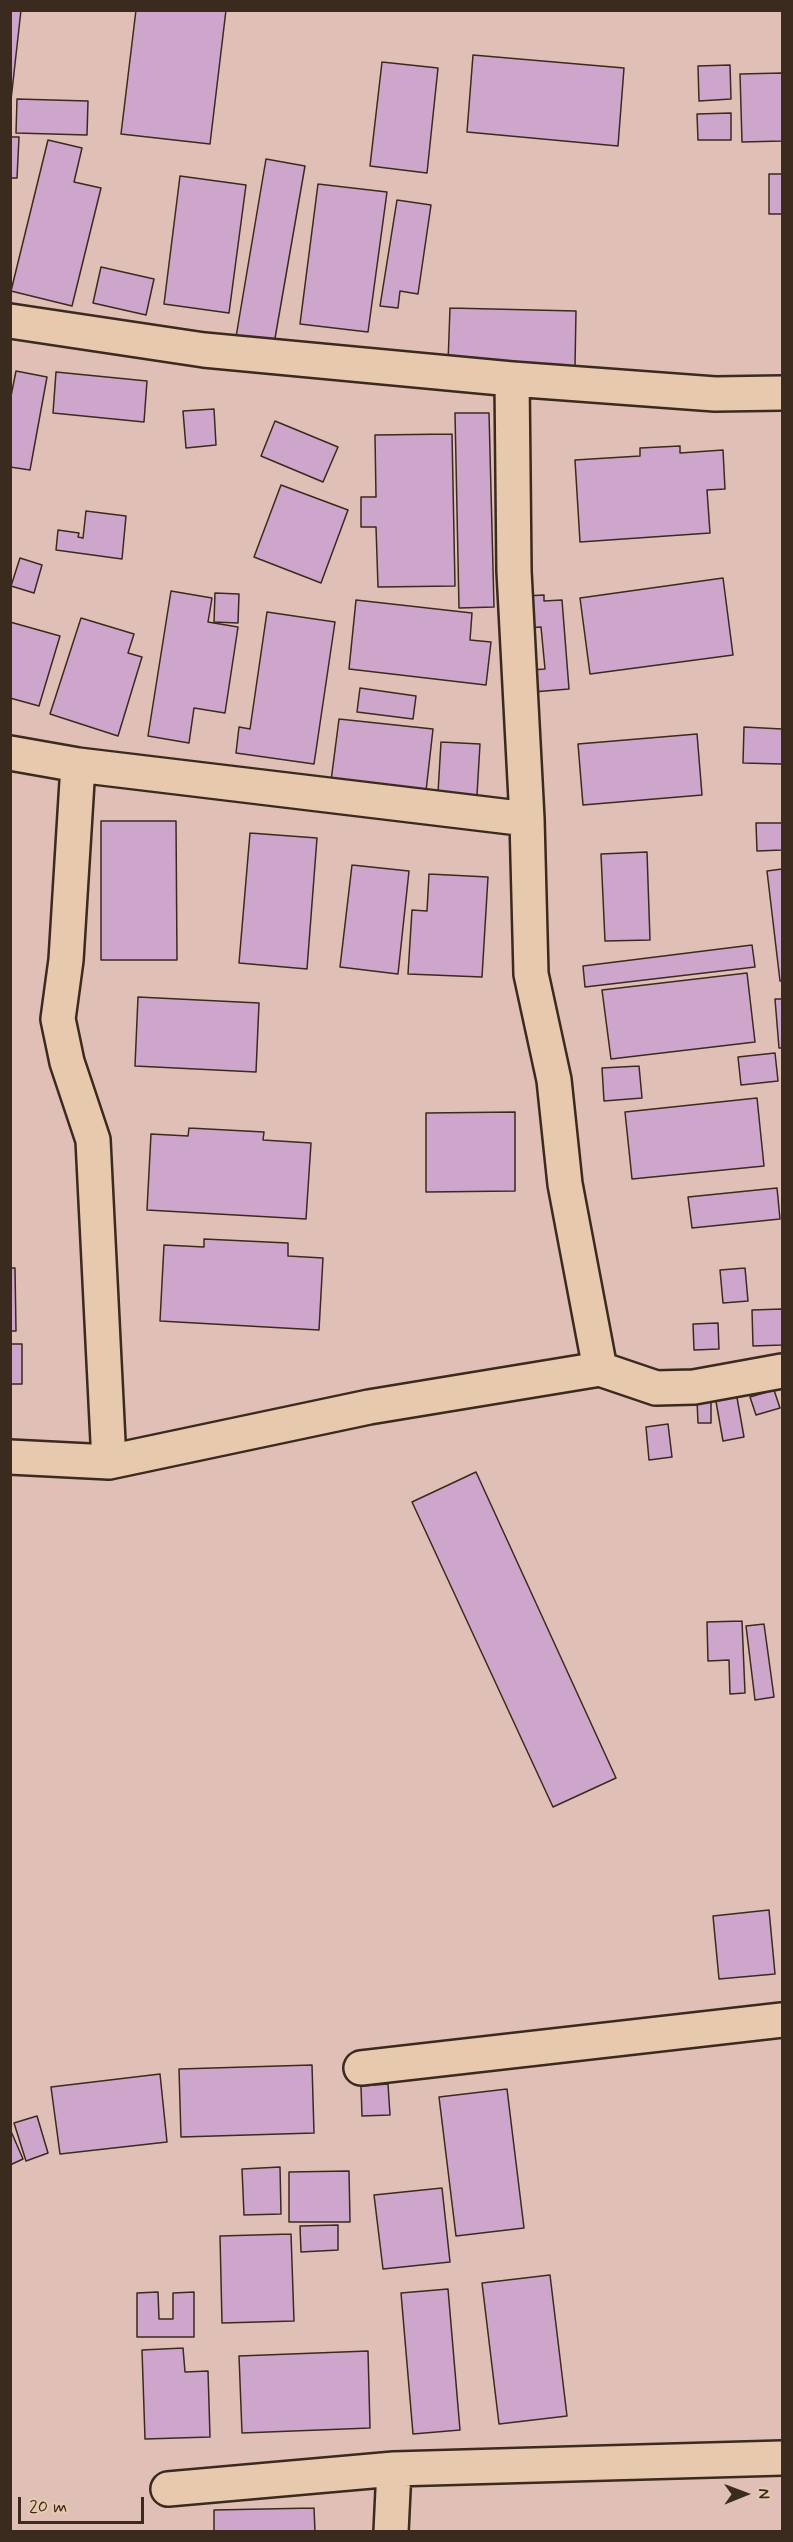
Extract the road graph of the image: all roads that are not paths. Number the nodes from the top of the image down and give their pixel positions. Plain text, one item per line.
1 (10, 321) edge
2 (512, 379) junction
3 (783, 393) edge
4 (10, 753) edge
5 (78, 765) junction
6 (527, 819) junction
7 (600, 1369) junction
8 (783, 1371) edge
9 (10, 1457) edge
10 (110, 1462) junction
11 (783, 2020) edge
12 (361, 2068) dead end
13 (783, 2458) edge
14 (394, 2469) junction
15 (168, 2489) dead end
16 (391, 2532) edge

1 - 2 street
2 - 3 street
2 - 6 street
4 - 5 street
5 - 6 street
5 - 10 street
6 - 7 street
7 - 8 street
7 - 10 street
9 - 10 street
11 - 12 street
13 - 14 street
14 - 15 street
14 - 16 street

